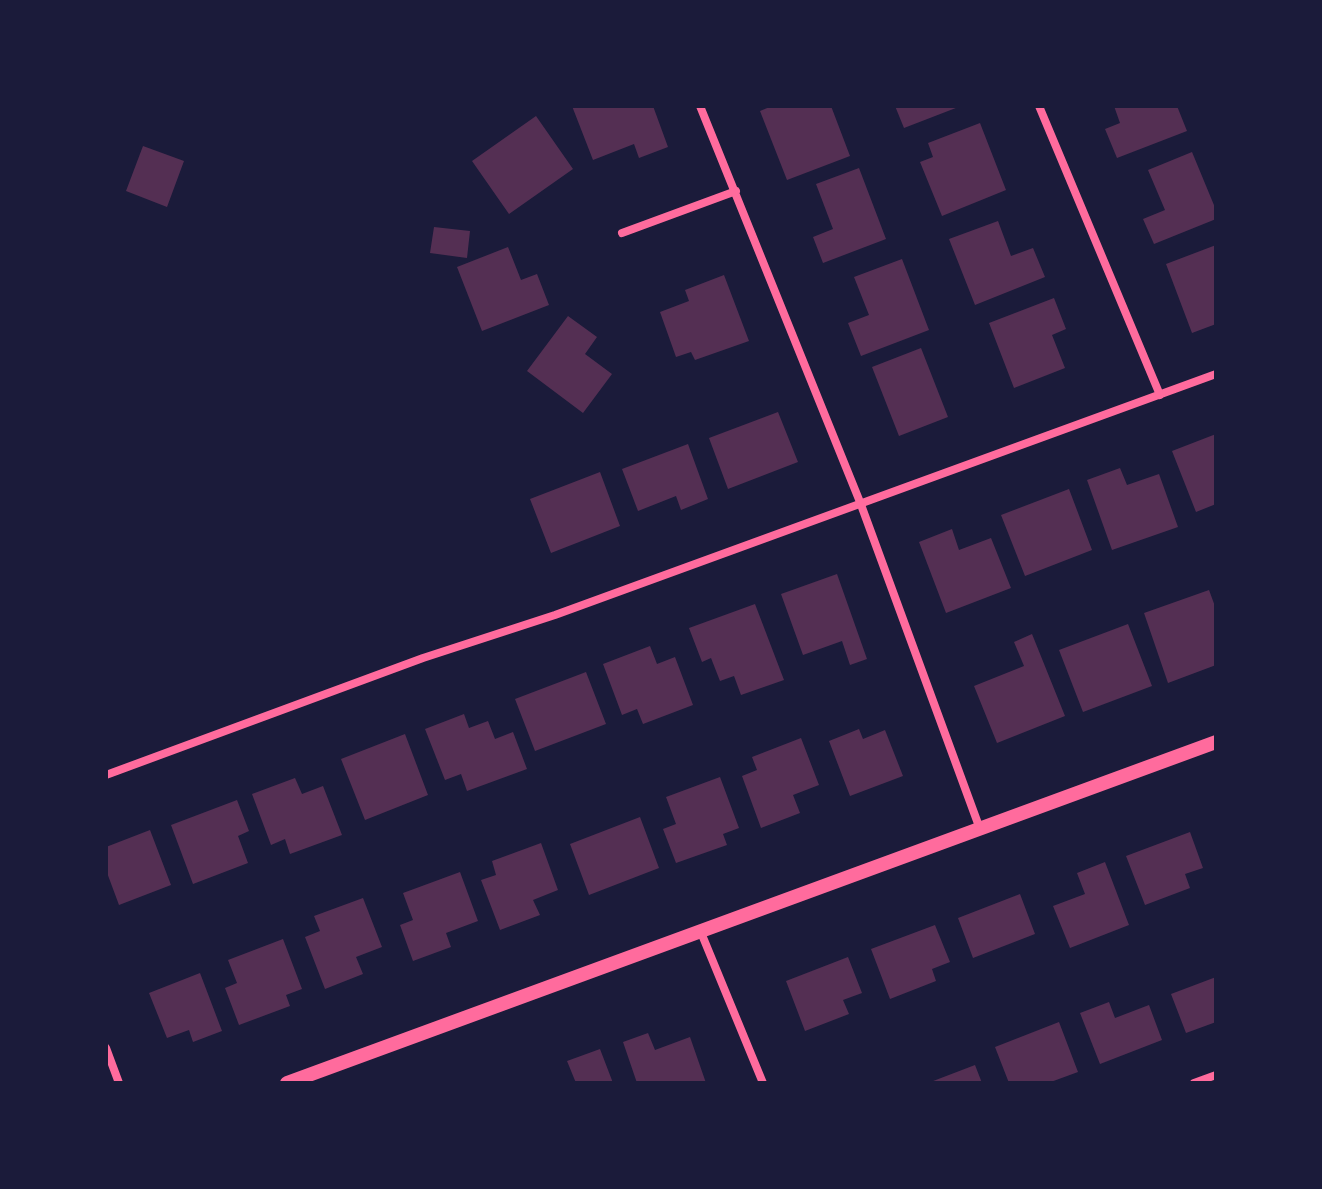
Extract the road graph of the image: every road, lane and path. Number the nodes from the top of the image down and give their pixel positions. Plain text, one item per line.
1 (700, 106) edge
2 (1039, 106) edge
3 (736, 191) junction
4 (622, 233) dead end
5 (1216, 374) edge
6 (1160, 395) junction
7 (860, 502) junction
8 (1216, 742) edge
9 (106, 775) edge
10 (980, 830) junction
11 (700, 930) junction
12 (106, 1048) edge
13 (1216, 1075) edge
14 (119, 1083) edge
15 (287, 1083) edge
16 (763, 1083) edge
17 (1194, 1083) edge

1 - 3 street
2 - 6 street
3 - 4 street
3 - 7 street
5 - 6 street
6 - 7 street
7 - 9 street
7 - 10 street
8 - 10 street
10 - 11 street
11 - 15 street
11 - 16 street
12 - 14 street
13 - 17 street

